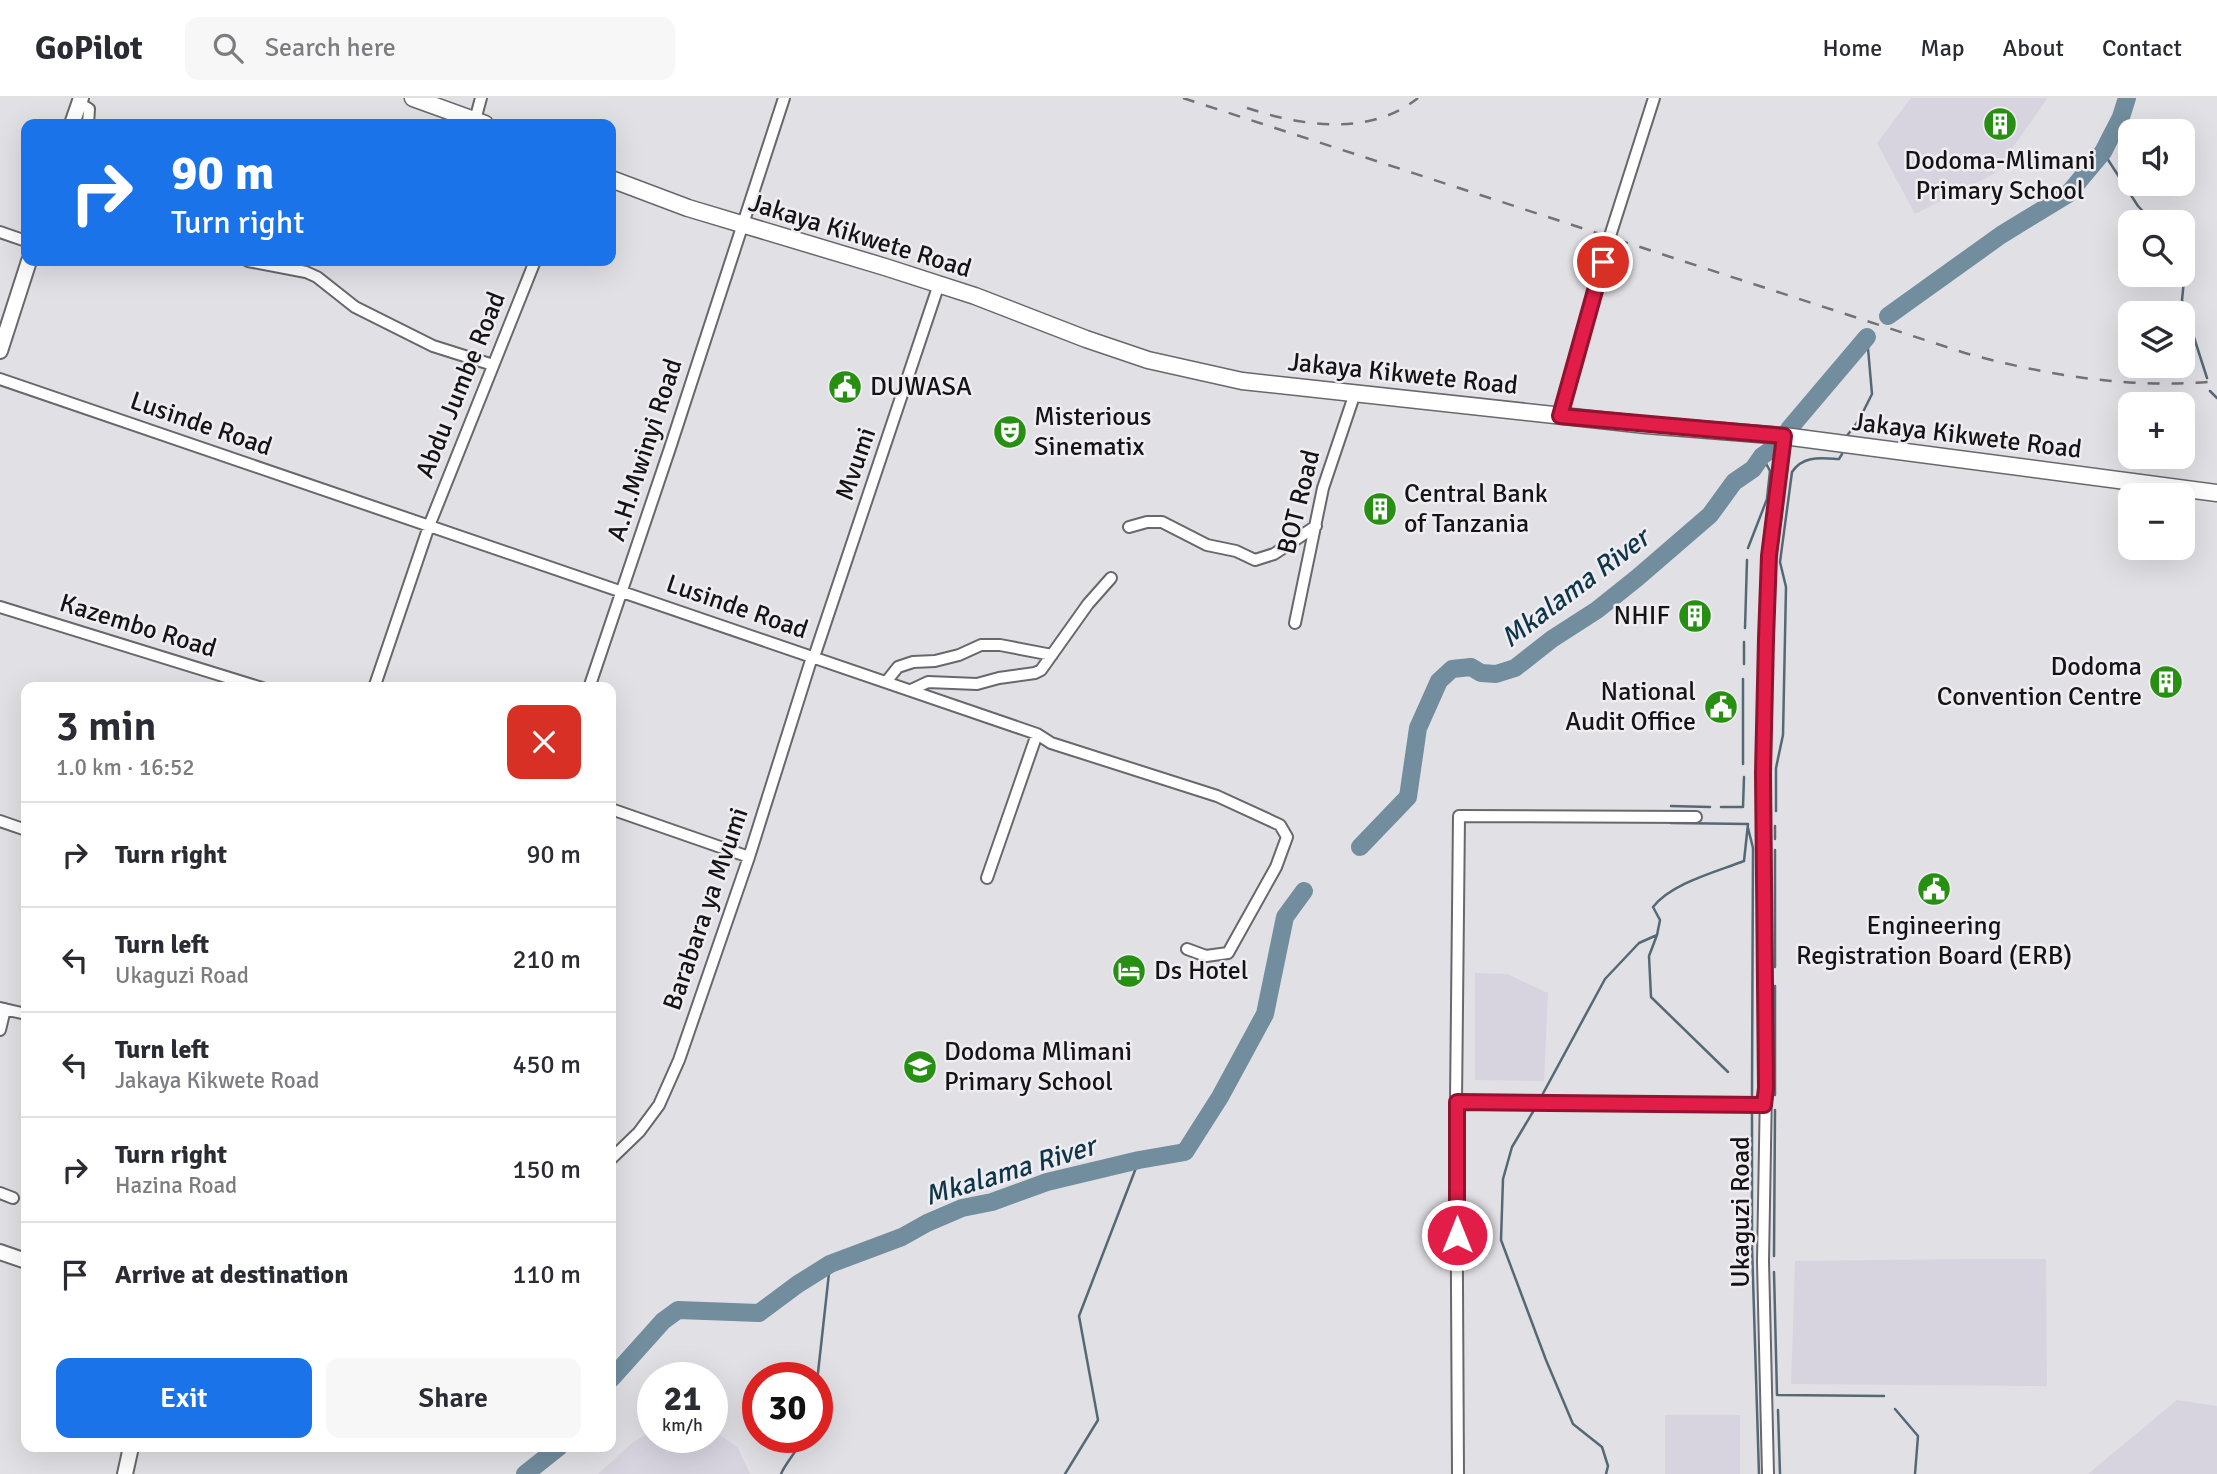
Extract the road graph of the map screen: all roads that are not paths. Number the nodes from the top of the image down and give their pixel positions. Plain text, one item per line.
1 (413, 98) edge
2 (481, 98) edge
3 (783, 98) edge
4 (1654, 98) edge
5 (80, 100) edge
6 (74, 119) edge
7 (88, 119) edge
8 (472, 119) edge
9 (480, 119) edge
10 (616, 181) edge
11 (741, 225) junction
12 (0, 232) edge
13 (21, 239) edge
14 (27, 266) edge
15 (276, 266) edge
16 (533, 266) edge
17 (939, 284) junction
18 (0, 351) edge
19 (493, 365) junction
20 (0, 379) edge
21 (1355, 393) junction
22 (1560, 416) junction
23 (1784, 436) junction
24 (2217, 493) edge
25 (429, 526) junction
26 (1316, 526) junction
27 (1129, 527) dead end
28 (1111, 578) dead end
29 (622, 592) junction
30 (0, 607) edge
31 (1295, 623) dead end
32 (1052, 655) junction
33 (813, 657) junction
34 (243, 682) edge
35 (376, 682) edge
36 (591, 682) edge
37 (886, 682) junction
38 (911, 691) junction
39 (1037, 734) junction
40 (616, 811) edge
41 (1696, 817) dead end
42 (0, 821) edge
43 (21, 828) edge
44 (749, 858) junction
45 (987, 878) dead end
46 (1187, 949) dead end
47 (3, 1008) edge
48 (21, 1013) edge
49 (0, 1030) edge
50 (1457, 1102) junction
51 (1764, 1105) junction
52 (616, 1155) edge
53 (0, 1193) edge
54 (13, 1198) dead end
55 (0, 1252) edge
56 (21, 1259) edge
57 (130, 1452) edge
58 (125, 1474) edge
59 (1458, 1474) edge
60 (1768, 1474) edge

1 - 8 main road
2 - 9 street
3 - 11 street, A.H.Mwinyi Road
4 - 22 street
5 - 6 street
5 - 7 street
10 - 11 main road, Jakaya Kikwete Road
11 - 17 main road, Jakaya Kikwete Road
11 - 29 street, A.H.Mwinyi Road
12 - 13 street
14 - 18 street
15 - 19 street
16 - 19 street, Abdu Jumbe Road
17 - 21 main road, Jakaya Kikwete Road
17 - 33 street, Mvumi
19 - 25 street, Abdu Jumbe Road
20 - 25 street, Lusinde Road
21 - 22 main road, Jakaya Kikwete Road
21 - 26 street, BOT Road
22 - 23 main road, Jakaya Kikwete Road
23 - 24 main road, Jakaya Kikwete Road
23 - 51 street, Ukaguzi Road
25 - 29 street, Lusinde Road
25 - 35 street, Abdu Jumbe Road
26 - 27 street
26 - 31 street, BOT Road
28 - 32 street
29 - 33 street, Lusinde Road
29 - 36 street, A.H.Mwinyi Road
30 - 34 street, Kazembo Road
32 - 37 street
32 - 38 street
33 - 37 street, Lusinde Road
33 - 44 street, Barabara ya Mvumi
37 - 38 street, Lusinde Road
38 - 39 street, Lusinde Road
39 - 45 street
39 - 46 street, Lusinde Road
40 - 44 street
41 - 50 street
42 - 43 street
44 - 52 street, Barabara ya Mvumi
47 - 48 street
47 - 49 street
50 - 51 street
50 - 59 street
51 - 60 street, Ukaguzi Road
53 - 54 street
55 - 56 street
57 - 58 street

